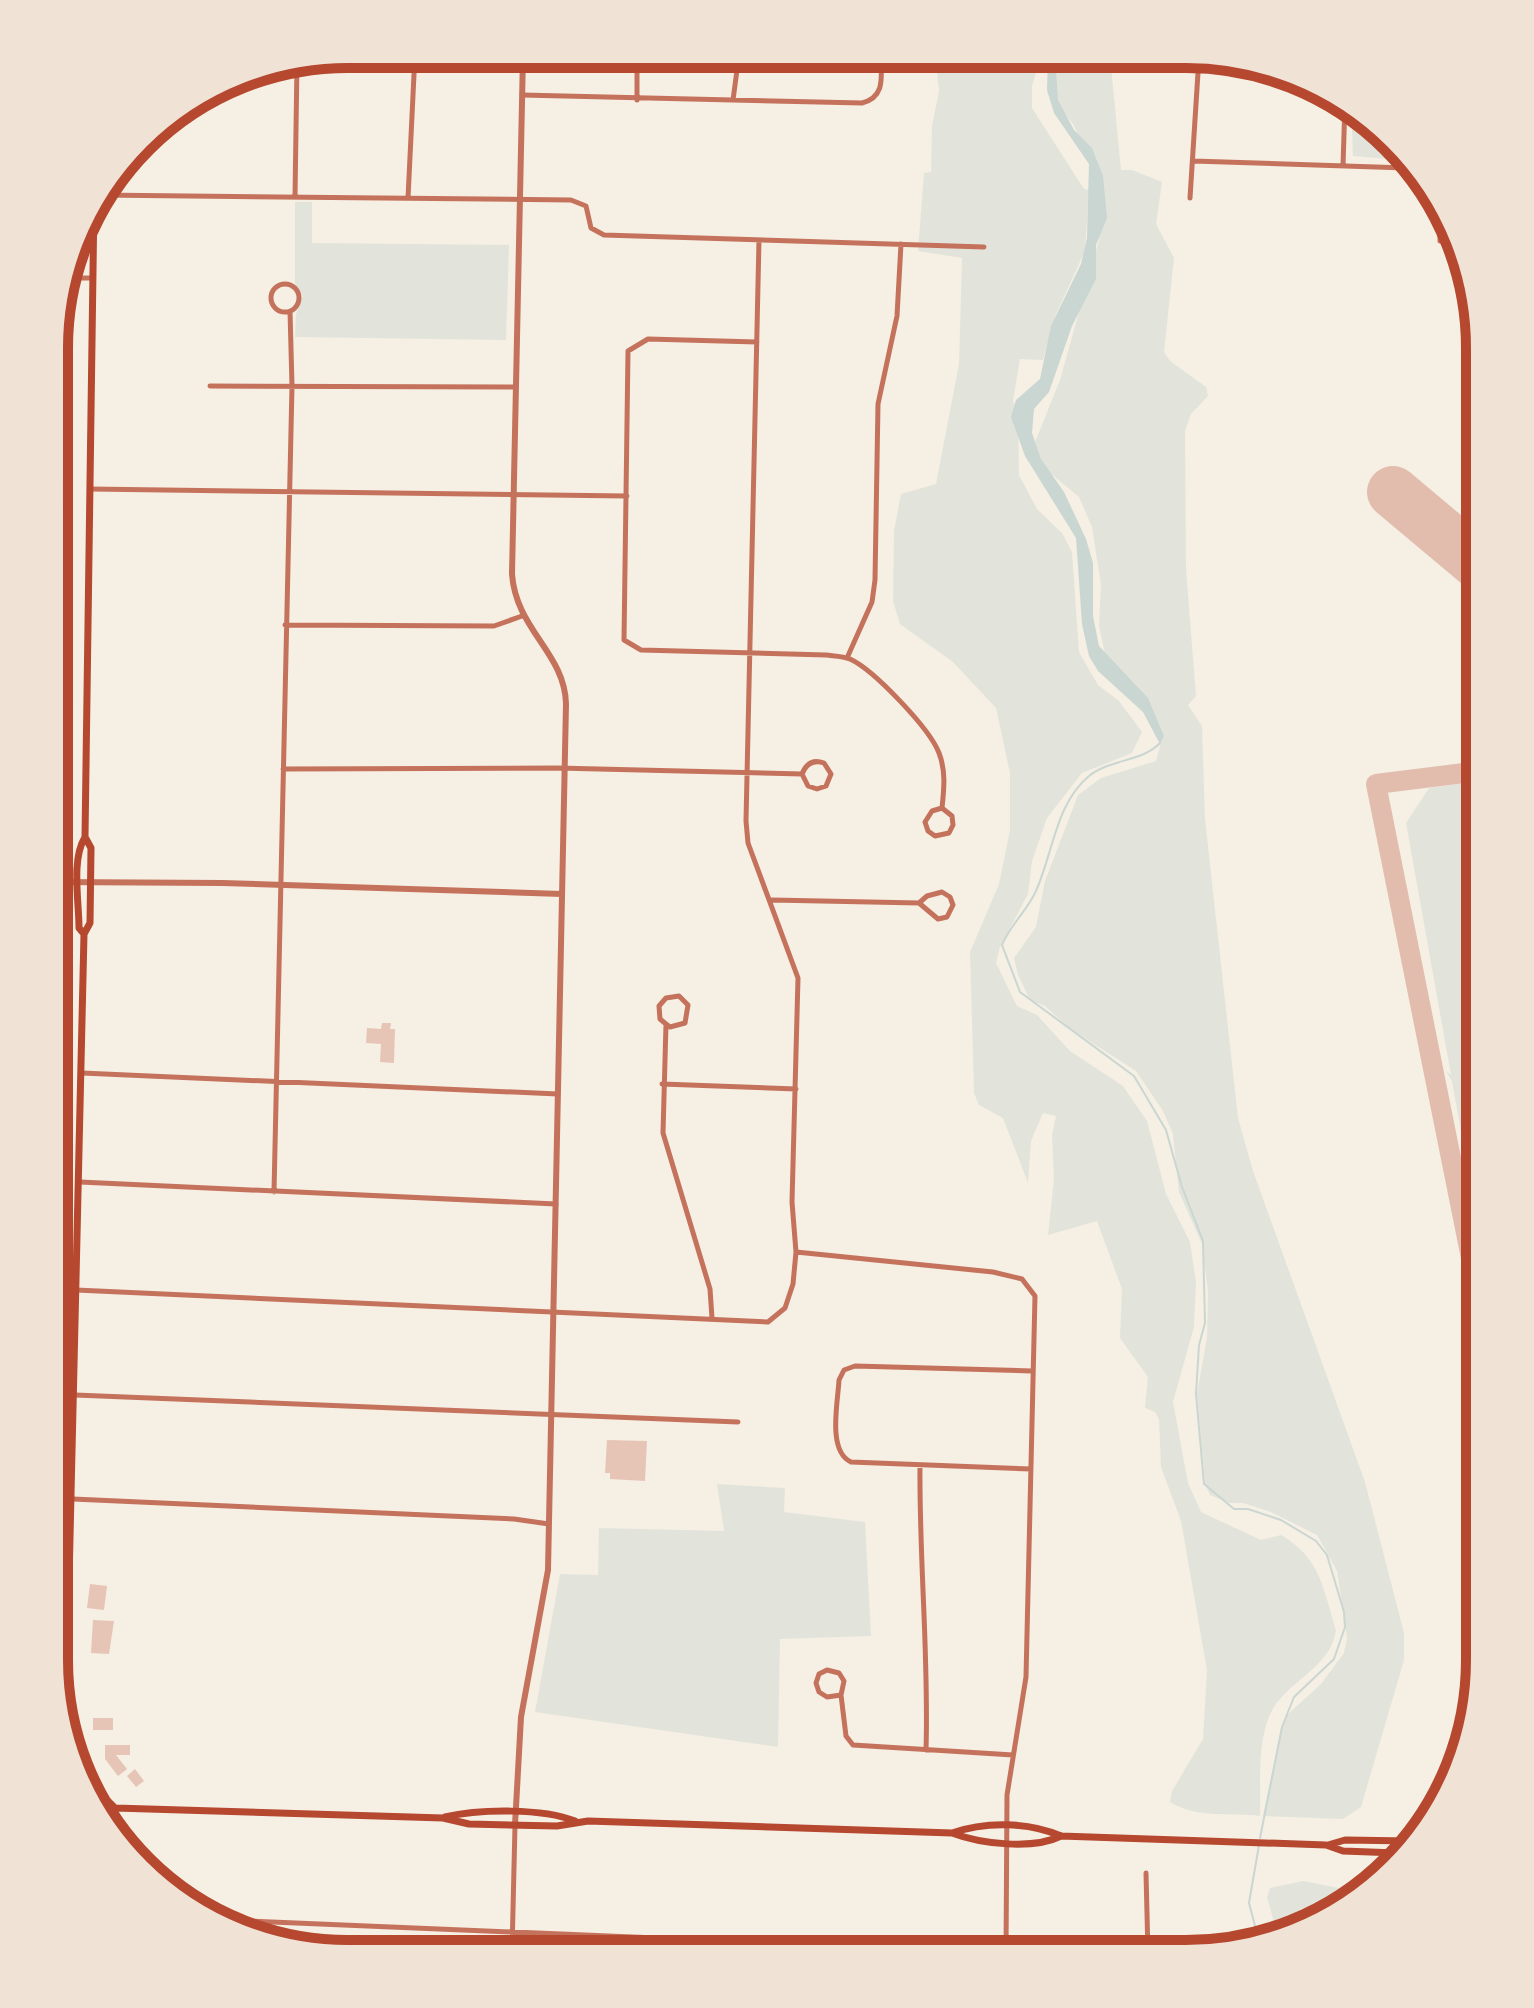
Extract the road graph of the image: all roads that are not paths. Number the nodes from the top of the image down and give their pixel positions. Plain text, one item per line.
1 (881, 68) edge
2 (414, 69) edge
3 (523, 69) edge
4 (637, 69) edge
5 (737, 69) edge
6 (1197, 69) edge
7 (297, 73) edge
8 (522, 95) junction
9 (637, 100) junction
10 (733, 100) junction
11 (1345, 117) edge
12 (1193, 161) junction
13 (1343, 166) junction
14 (1401, 168) edge
15 (113, 195) edge
16 (295, 197) junction
17 (408, 198) junction
18 (1190, 198) dead end
19 (520, 199) junction
20 (1440, 230) edge
21 (93, 232) edge
22 (759, 240) junction
23 (1440, 241) dead end
24 (901, 244) junction
25 (984, 247) dead end
26 (77, 278) edge
27 (92, 278) junction
28 (290, 311) junction
29 (757, 342) junction
30 (210, 386) dead end
31 (292, 386) junction
32 (515, 387) junction
33 (89, 489) junction
34 (289, 491) junction
35 (513, 494) junction
36 (627, 496) junction
37 (522, 616) junction
38 (285, 625) junction
39 (750, 653) junction
40 (847, 658) junction
41 (565, 768) junction
42 (283, 769) junction
43 (748, 773) junction
44 (802, 774) junction
45 (942, 808) junction
46 (85, 837) junction
47 (68, 883) edge
48 (79, 883) junction
49 (90, 883) junction
50 (280, 886) junction
51 (562, 894) junction
52 (772, 900) junction
53 (919, 903) junction
54 (84, 934) junction
55 (666, 1024) junction
56 (82, 1073) junction
57 (277, 1082) junction
58 (662, 1084) junction
59 (796, 1089) junction
60 (558, 1094) junction
61 (80, 1182) junction
62 (274, 1192) junction
63 (556, 1204) junction
64 (796, 1252) junction
65 (76, 1290) junction
66 (554, 1310) junction
67 (712, 1318) junction
68 (1032, 1371) junction
69 (75, 1395) junction
70 (552, 1416) junction
71 (738, 1422) dead end
72 (920, 1465) junction
73 (1031, 1469) junction
74 (73, 1499) junction
75 (550, 1524) junction
76 (68, 1650) edge
77 (841, 1695) junction
78 (926, 1750) junction
79 (1013, 1755) junction
80 (106, 1801) edge
81 (115, 1808) junction
82 (111, 1810) edge
83 (515, 1813) junction
84 (443, 1818) junction
85 (575, 1821) junction
86 (515, 1825) junction
87 (1006, 1827) junction
88 (952, 1833) junction
89 (1061, 1836) junction
90 (1006, 1841) junction
91 (1400, 1841) edge
92 (1326, 1845) junction
93 (1389, 1853) edge
94 (1146, 1873) dead end
95 (246, 1921) edge
96 (512, 1930) junction
97 (512, 1940) edge
98 (704, 1940) edge
99 (1006, 1940) edge
100 (1148, 1940) edge

1 - 10 street
2 - 17 street
3 - 8 street
4 - 9 street
5 - 10 street
6 - 12 street
7 - 16 street
8 - 9 street
8 - 19 street
9 - 10 street
11 - 13 street
12 - 13 street
12 - 18 street
13 - 14 street
15 - 16 street
16 - 17 street
17 - 19 street
19 - 22 street
19 - 32 street
20 - 23 street
21 - 27 main road
22 - 24 street
22 - 29 street
24 - 25 street
24 - 40 street
26 - 27 street
27 - 33 main road
28 - 28 street
28 - 31 street
29 - 36 street
29 - 39 street
30 - 31 street
31 - 32 street
31 - 34 street
32 - 35 street
33 - 34 street
33 - 46 main road
34 - 35 street
34 - 38 street
35 - 36 street
35 - 37 street
36 - 39 street
37 - 38 street
37 - 41 street
38 - 42 street
39 - 40 street
39 - 43 street
40 - 45 street
41 - 42 street
41 - 43 street
41 - 51 street
42 - 50 street
43 - 44 street
43 - 52 street
44 - 44 street
45 - 45 street
46 - 48 main road
46 - 49 main road
47 - 48 street
48 - 49 street
48 - 54 main road
49 - 50 street
49 - 54 main road
50 - 51 street
50 - 57 street
51 - 60 street
52 - 53 street
52 - 59 street
53 - 53 street
54 - 56 main road
55 - 55 street
55 - 58 street
56 - 57 street
56 - 61 main road
57 - 60 street
57 - 62 street
58 - 59 street
58 - 67 street
59 - 64 street
60 - 63 street
61 - 62 street
61 - 65 main road
62 - 63 street
63 - 66 street
64 - 67 street
64 - 68 street
65 - 66 street
65 - 69 main road
66 - 67 street
66 - 70 street
68 - 72 street
68 - 73 street
69 - 70 street
69 - 74 main road
70 - 71 street
70 - 75 street
72 - 73 street
72 - 78 street
73 - 79 street
74 - 75 street
74 - 76 main road
75 - 83 street
77 - 77 street
77 - 78 street
78 - 79 street
79 - 87 street
80 - 81 main road
81 - 82 main road
81 - 84 main road
83 - 84 main road
83 - 85 main road
83 - 86 street
84 - 86 main road
85 - 86 main road
85 - 88 main road
86 - 96 street
87 - 88 main road
87 - 89 main road
87 - 90 street
88 - 90 main road
89 - 90 main road
89 - 92 main road
90 - 99 street
91 - 92 main road
92 - 93 main road
94 - 100 street
95 - 96 street
96 - 97 street
96 - 98 street

